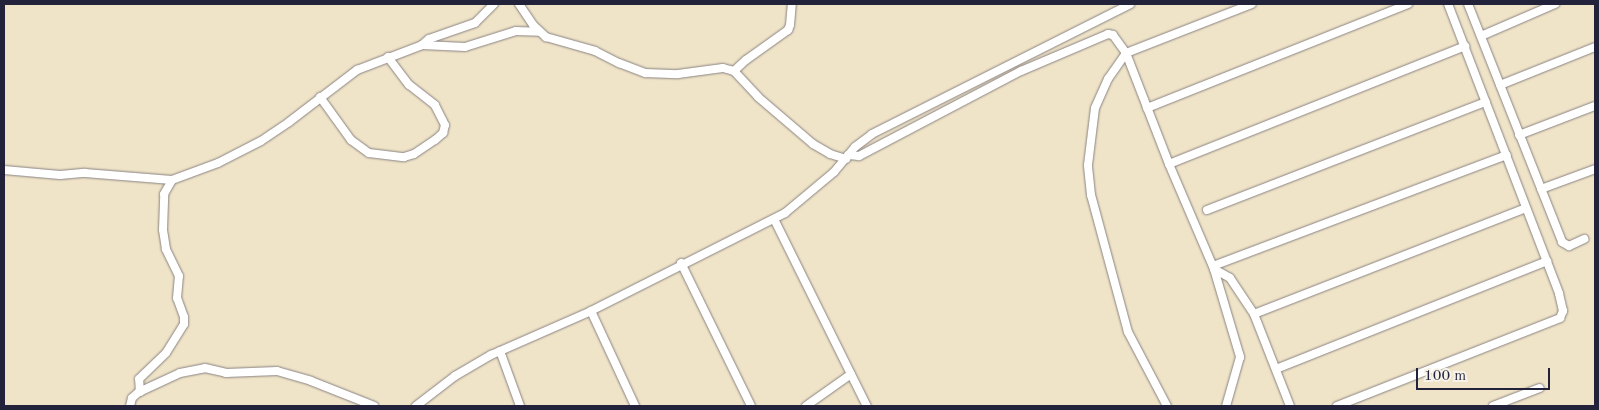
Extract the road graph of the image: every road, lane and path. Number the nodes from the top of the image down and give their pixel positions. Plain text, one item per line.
1 (494, 4) edge
2 (519, 4) edge
3 (792, 4) edge
4 (1130, 4) edge
5 (1252, 4) edge
6 (1408, 4) edge
7 (1448, 4) edge
8 (1468, 4) edge
9 (1556, 4) edge
10 (539, 32) junction
11 (1481, 36) junction
12 (422, 45) junction
13 (1465, 46) junction
14 (1595, 47) edge
15 (1126, 53) junction
16 (388, 57) junction
17 (734, 71) junction
18 (1500, 85) junction
19 (320, 97) junction
20 (1486, 102) junction
21 (1595, 106) edge
22 (1147, 108) junction
23 (1520, 135) junction
24 (1507, 155) junction
25 (847, 157) junction
26 (1169, 164) junction
27 (1595, 169) edge
28 (4, 170) edge
29 (172, 180) junction
30 (1541, 189) junction
31 (1526, 208) junction
32 (1207, 210) dead end
33 (774, 219) junction
34 (1584, 239) dead end
35 (1547, 261) junction
36 (681, 264) junction
37 (1214, 268) junction
38 (591, 311) junction
39 (1254, 314) junction
40 (500, 351) junction
41 (1276, 369) junction
42 (851, 374) junction
43 (1540, 388) dead end
44 (140, 392) junction
45 (130, 406) edge
46 (374, 406) edge
47 (416, 406) edge
48 (520, 406) edge
49 (635, 406) edge
50 (751, 406) edge
51 (806, 406) edge
52 (867, 406) edge
53 (1167, 406) edge
54 (1226, 406) edge
55 (1290, 406) edge
56 (1337, 406) edge
57 (1493, 406) edge

1 - 12 street
2 - 10 street
3 - 17 street
4 - 25 street
5 - 15 street
6 - 22 street
7 - 13 street
8 - 11 street
9 - 11 street
10 - 12 street
10 - 17 street
11 - 18 street
12 - 16 street
13 - 20 street
13 - 26 street
14 - 18 street
15 - 22 street
15 - 25 street
15 - 53 street
16 - 19 street
16 - 19 street
17 - 25 street
18 - 23 street
19 - 29 street
20 - 24 street
20 - 32 street
21 - 23 street
22 - 26 street
23 - 30 street
24 - 31 street
24 - 37 street
25 - 33 street
26 - 37 street
27 - 30 street
28 - 29 street
29 - 44 street
30 - 34 street
31 - 35 street
31 - 39 street
33 - 36 street
33 - 42 street
35 - 41 street
35 - 56 street
36 - 38 street
36 - 50 street
37 - 39 street
37 - 54 street
38 - 40 street
38 - 49 street
39 - 41 street
40 - 47 street
40 - 48 street
41 - 55 street
42 - 51 street
42 - 52 street
43 - 57 street
44 - 45 street
44 - 46 street

